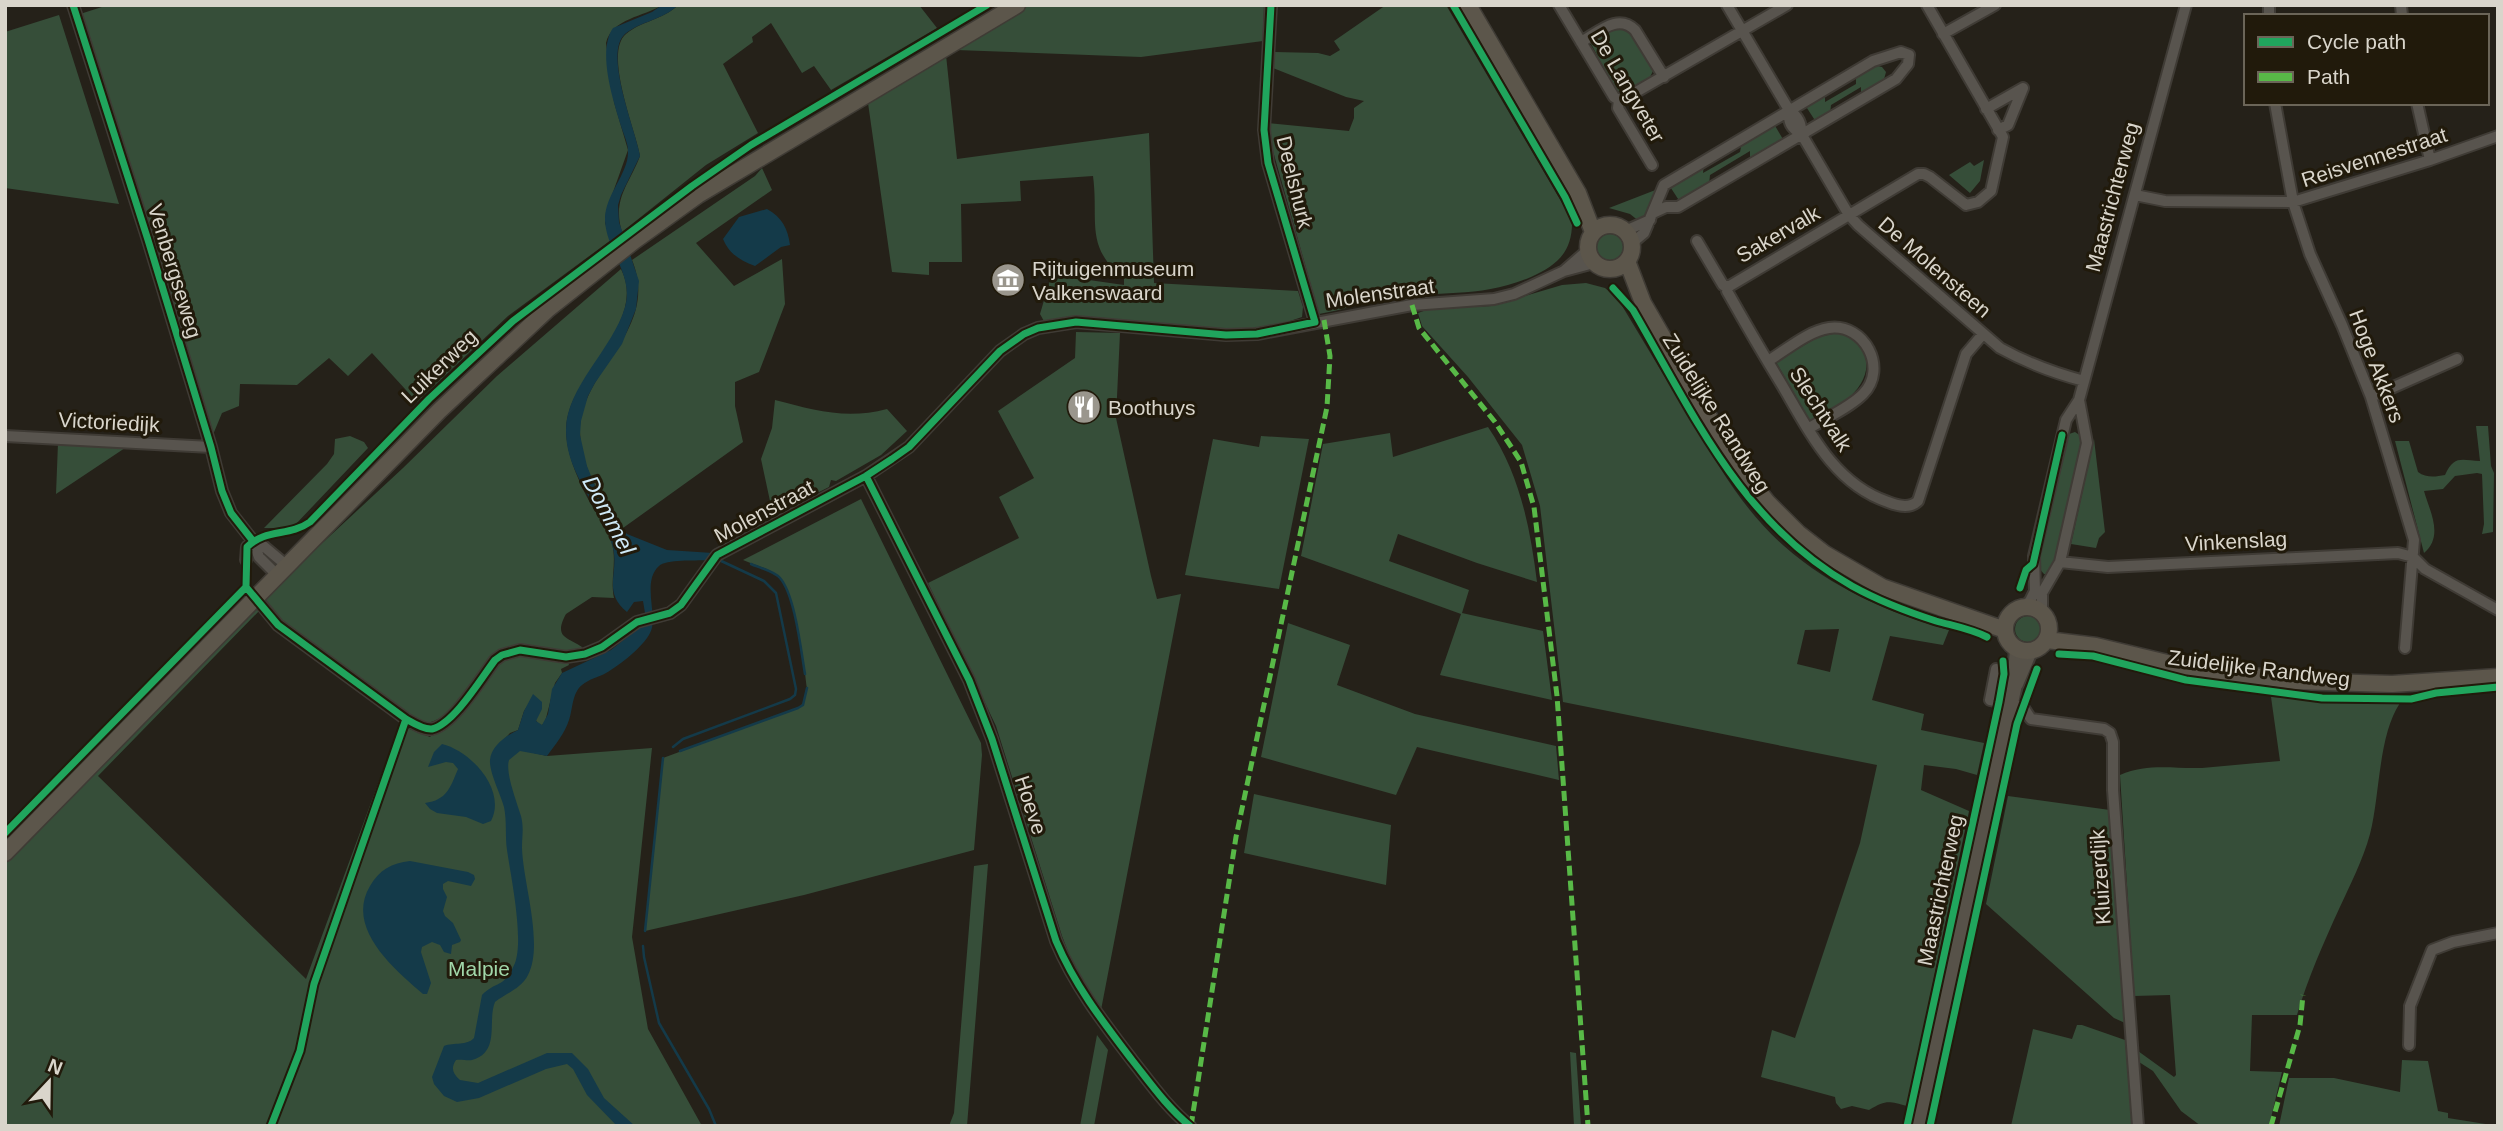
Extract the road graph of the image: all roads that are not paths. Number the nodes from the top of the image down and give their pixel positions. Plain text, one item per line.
1 (73, 5) edge
2 (1017, 5) edge
3 (1271, 5) edge
4 (1468, 5) edge
5 (1559, 5) edge
6 (1727, 5) edge
7 (1787, 5) edge
8 (1927, 5) edge
9 (1995, 5) edge
10 (2186, 5) edge
11 (1743, 32) junction
12 (1943, 34) junction
13 (1581, 42) junction
14 (1664, 77) junction
15 (1619, 100) junction
16 (2275, 105) edge
17 (2417, 105) edge
18 (1986, 109) junction
19 (1789, 110) junction
20 (1998, 130) junction
21 (1802, 135) junction
22 (2498, 136) edge
23 (2430, 160) junction
24 (1652, 165) dead end
25 (1661, 191) junction
26 (2135, 195) junction
27 (2293, 202) junction
28 (1672, 206) junction
29 (1849, 215) junction
30 (1652, 217) junction
31 (1599, 229) junction
32 (1628, 237) junction
33 (1697, 241) dead end
34 (1591, 257) junction
35 (1621, 265) junction
36 (1728, 287) junction
37 (1315, 322) junction
38 (1983, 334) junction
39 (2457, 359) dead end
40 (1768, 361) junction
41 (2084, 381) junction
42 (2371, 397) junction
43 (2079, 400) junction
44 (1808, 429) junction
45 (2085, 434) junction
46 (2062, 435) junction
47 (5, 436) edge
48 (211, 447) junction
49 (866, 476) junction
50 (253, 541) junction
51 (2413, 557) junction
52 (246, 560) dead end
53 (2060, 562) junction
54 (281, 570) junction
55 (2035, 572) junction
56 (2051, 576) junction
57 (255, 597) junction
58 (2024, 607) junction
59 (2498, 610) edge
60 (2007, 624) junction
61 (2046, 626) junction
62 (2405, 648) dead end
63 (2024, 650) junction
64 (1996, 669) dead end
65 (2498, 671) edge
66 (2498, 677) edge
67 (2479, 678) junction
68 (2011, 705) junction
69 (5, 853) edge
70 (2498, 933) edge
71 (2409, 1045) dead end
72 (1190, 1126) edge
73 (1919, 1126) edge
74 (2137, 1126) edge

1 - 48 street, Venbergseweg
2 - 54 main road, Luikerweg
3 - 37 street, Deelshurk
4 - 31 main road
5 - 13 street, De Langveter
6 - 11 street, De Molensteen
7 - 11 street
8 - 12 street
9 - 12 street
10 - 26 street, Maastrichterweg
11 - 14 street
11 - 19 street, De Molensteen
12 - 18 street
13 - 14 street
13 - 15 street, De Langveter
14 - 15 street
15 - 24 street, De Langveter
16 - 27 street, Hoge Akkers
17 - 23 street
18 - 20 street
18 - 20 street
19 - 21 street, De Molensteen
19 - 21 street
19 - 25 street
20 - 29 street, Sakervalk
21 - 28 street
21 - 29 street, De Molensteen
22 - 23 street, Reisvennestraat
23 - 27 street, Reisvennestraat
25 - 28 street
25 - 30 street
26 - 27 street, Reisvennestraat
26 - 41 street, Maastrichterweg
27 - 42 street, Hoge Akkers
28 - 30 street
29 - 36 street, Sakervalk
29 - 38 street, De Molensteen
30 - 32 street
31 - 32 main road
31 - 34 main road
32 - 35 main road
33 - 36 street, Slechtvalk
34 - 35 main road
34 - 37 street, Molenstraat
35 - 60 main road, Zuidelijke Randweg
36 - 40 street, Slechtvalk
37 - 49 street, Molenstraat
38 - 41 street, De Molensteen
38 - 44 street, Slechtvalk
39 - 42 street
40 - 44 street, Slechtvalk
40 - 44 street
41 - 43 street, Maastrichterweg
42 - 51 street, Hoge Akkers
43 - 45 street, Maastrichterweg
43 - 46 street, Maastrichterweg
45 - 46 street
45 - 53 street, Maastrichterweg
46 - 55 street, Maastrichterweg
47 - 48 street, Victoriedijk
48 - 50 street, Venbergseweg
49 - 57 street, Molenstraat
49 - 72 street, Hoeve
50 - 52 street
50 - 54 street, Venbergseweg
51 - 53 street, Vinkenslag
51 - 59 street
51 - 62 street, Hoge Akkers
53 - 56 street, Maastrichterweg
54 - 57 main road, Luikerweg
55 - 56 street
55 - 58 street, Maastrichterweg
56 - 61 street, Maastrichterweg
57 - 69 main road, Luikerweg
58 - 60 main road
58 - 61 main road
60 - 63 main road
61 - 63 main road
61 - 67 main road, Zuidelijke Randweg
63 - 68 main road, Maastrichterweg
64 - 68 street
65 - 67 main road, Zuidelijke Randweg
66 - 67 main road, Zuidelijke Randweg
68 - 73 main road, Maastrichterweg
68 - 74 street, Kluizerdijk
70 - 71 street

